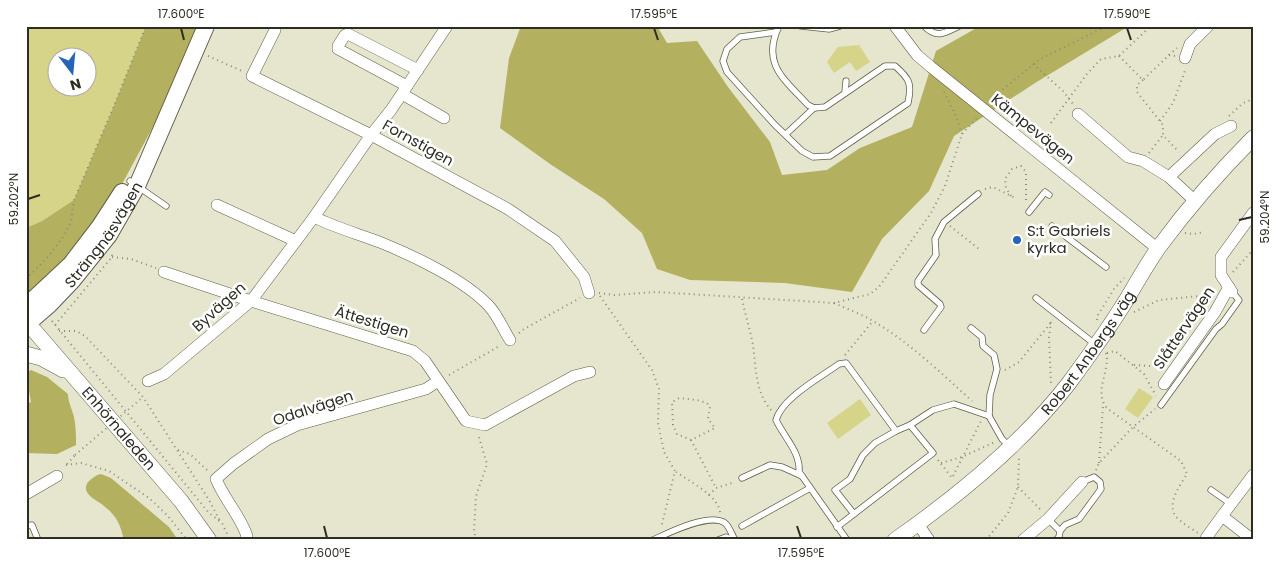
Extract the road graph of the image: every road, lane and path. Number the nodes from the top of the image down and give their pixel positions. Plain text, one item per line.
1 (146, 26) edge
2 (206, 26) edge
3 (447, 26) edge
4 (801, 26) edge
5 (840, 26) edge
6 (895, 26) edge
7 (924, 26) edge
8 (960, 26) edge
9 (1107, 26) edge
10 (1151, 26) edge
11 (1208, 26) edge
12 (778, 29) edge
13 (275, 30) dead end
14 (203, 54) dead end
15 (1120, 56) junction
16 (1185, 58) junction
17 (1033, 64) junction
18 (418, 70) junction
19 (252, 76) junction
20 (1143, 80) junction
21 (846, 81) dead end
22 (405, 90) junction
23 (944, 91) dead end
24 (845, 93) junction
25 (991, 98) dead end
26 (1068, 99) junction
27 (814, 108) junction
28 (1078, 114) dead end
29 (444, 118) dead end
30 (977, 118) dead end
31 (1160, 121) junction
32 (1051, 123) dead end
33 (1231, 126) dead end
34 (786, 134) junction
35 (962, 134) junction
36 (371, 135) junction
37 (1163, 135) junction
38 (1253, 138) edge
39 (1188, 160) junction
40 (1144, 161) junction
41 (1169, 177) junction
42 (133, 184) junction
43 (978, 194) dead end
44 (1049, 195) dead end
45 (1010, 196) dead end
46 (1195, 201) junction
47 (217, 205) dead end
48 (166, 206) dead end
49 (1027, 211) joint
50 (1253, 212) edge
51 (931, 214) junction
52 (314, 217) junction
53 (944, 222) junction
54 (1052, 226) dead end
55 (1174, 227) junction
56 (1204, 232) dead end
57 (296, 240) junction
58 (979, 248) dead end
59 (1158, 249) junction
60 (1253, 250) edge
61 (112, 257) dead end
62 (1106, 268) dead end
63 (164, 272) joint
64 (1128, 276) dead end
65 (26, 279) edge
66 (1230, 290) junction
67 (589, 293) dead end
68 (1036, 298) dead end
69 (742, 299) junction
70 (251, 302) junction
71 (834, 303) junction
72 (26, 306) edge
73 (1135, 307) dead end
74 (1059, 316) junction
75 (873, 321) junction
76 (1051, 322) junction
77 (1097, 322) dead end
78 (27, 323) edge
79 (55, 325) dead end
80 (971, 328) dead end
81 (924, 330) dead end
82 (59, 331) junction
83 (510, 340) dead end
84 (1104, 348) junction
85 (1186, 353) junction
86 (26, 354) edge
87 (839, 364) junction
88 (1134, 365) junction
89 (590, 372) dead end
90 (996, 373) junction
91 (78, 380) junction
92 (148, 381) dead end
93 (438, 381) junction
94 (1168, 387) junction
95 (143, 396) junction
96 (1058, 396) junction
97 (1103, 404) junction
98 (1161, 405) junction
99 (989, 416) junction
100 (777, 417) junction
101 (474, 422) junction
102 (910, 425) junction
103 (1133, 427) junction
104 (896, 431) junction
105 (691, 440) junction
106 (1010, 441) junction
107 (178, 450) junction
108 (932, 453) junction
109 (962, 457) junction
110 (940, 463) junction
111 (1099, 463) junction
112 (66, 466) junction
113 (676, 471) junction
114 (1253, 475) edge
115 (56, 476) joint
116 (802, 476) junction
117 (1094, 477) junction
118 (742, 478) joint
119 (216, 479) junction
120 (1082, 482) joint
121 (1018, 487) junction
122 (716, 488) junction
123 (810, 488) junction
124 (1211, 490) dead end
125 (26, 494) edge
126 (710, 495) junction
127 (1231, 504) junction
128 (854, 514) junction
129 (1222, 516) junction
130 (1048, 519) junction
131 (720, 520) junction
132 (222, 523) junction
133 (918, 524) junction
134 (26, 526) edge
135 (742, 526) dead end
136 (837, 527) junction
137 (1060, 531) junction
138 (656, 538) edge
139 (1206, 538) joint
140 (38, 540) edge
141 (187, 540) edge
142 (208, 540) edge
143 (230, 540) edge
144 (245, 540) edge
145 (476, 540) edge
146 (718, 540) edge
147 (734, 540) edge
148 (847, 540) edge
149 (895, 540) edge
150 (929, 540) edge
151 (986, 540) edge
152 (1023, 540) edge
153 (1056, 540) edge
154 (1253, 540) edge

1 - 65 path
2 - 42 main road, Strängnäsvägen
3 - 18 street, Byvägen
4 - 5 lane
6 - 59 street, Kämpevägen
7 - 8 lane
9 - 17 path
10 - 15 path
11 - 16 street
12 - 27 lane
12 - 34 lane
13 - 19 street
14 - 19 path
15 - 20 path
15 - 26 path
16 - 20 path
16 - 31 path
17 - 25 path
17 - 26 path
18 - 22 street, Byvägen
18 - 22 street
19 - 36 street, Fornstigen
20 - 31 path
21 - 24 lane
22 - 29 street
22 - 36 street, Byvägen
23 - 35 path
24 - 27 lane
24 - 34 lane
26 - 32 path
27 - 34 lane
28 - 40 street
30 - 35 path
31 - 37 path
33 - 39 street
35 - 51 path
36 - 52 street, Byvägen
36 - 67 street, Fornstigen
37 - 39 path
37 - 40 path
38 - 46 street, Robert Anbergs väg
39 - 41 street
40 - 41 street
41 - 46 street
42 - 48 lane
42 - 72 main road, Strängnäsvägen
42 - 78 main road, Strängnäsvägen
43 - 53 lane
44 - 49 lane
45 - 49 path
46 - 55 street, Robert Anbergs väg
47 - 57 street
50 - 66 street, Slåttervägen
51 - 53 path
51 - 71 path
52 - 57 street, Byvägen
52 - 83 street
53 - 58 path
53 - 81 lane
54 - 62 lane
55 - 56 path
55 - 59 street, Robert Anbergs väg
57 - 70 street, Byvägen
59 - 84 street, Robert Anbergs väg
60 - 66 path
61 - 63 path
63 - 70 street, Ättestigen
64 - 77 path
66 - 73 path
66 - 85 street, Slåttervägen
66 - 94 lane
68 - 74 lane
69 - 71 path
69 - 100 path
69 - 113 path
70 - 92 street, Byvägen
70 - 93 street, Ättestigen
71 - 75 path
74 - 76 path
74 - 84 lane
75 - 87 path
75 - 99 path
76 - 90 path
76 - 96 path
78 - 91 street, Enhörnaleden
79 - 82 path
80 - 90 lane
82 - 95 path
82 - 132 path
84 - 88 path
84 - 96 street, Robert Anbergs väg
84 - 97 path
85 - 88 path
85 - 94 street, Slåttervägen
86 - 91 street
87 - 100 lane
87 - 104 lane
88 - 98 path
89 - 101 street
90 - 99 lane
91 - 142 street, Enhörnaleden
93 - 101 street, Ättestigen
93 - 119 street, Odalvägen
94 - 98 lane
95 - 107 path
95 - 112 path, bridge
96 - 106 street, Robert Anbergs väg
97 - 103 path
97 - 111 path
98 - 103 path
99 - 102 lane
99 - 106 lane
99 - 109 path
100 - 116 lane
101 - 145 path
102 - 104 lane
102 - 108 lane
103 - 111 path
103 - 139 path
104 - 128 lane
105 - 105 path
105 - 122 path
106 - 109 path
106 - 121 path
106 - 133 street, Robert Anbergs väg
107 - 119 path
107 - 132 path
108 - 110 path
108 - 128 lane
109 - 110 path
109 - 110 path
111 - 117 path
112 - 115 path
112 - 141 path
113 - 126 path
113 - 138 path
114 - 127 street
115 - 125 street
116 - 118 lane
116 - 123 lane
117 - 120 lane
117 - 137 lane
118 - 122 path
119 - 144 street
120 - 130 street
121 - 130 path
121 - 151 path
122 - 126 path
123 - 135 lane
123 - 136 lane
124 - 127 lane
126 - 131 path
127 - 129 street
128 - 136 lane
129 - 139 street
129 - 154 street
130 - 137 lane
130 - 152 street
131 - 138 lane
131 - 147 lane
132 - 143 path
133 - 149 street, Robert Anbergs väg
133 - 150 street
134 - 140 lane
136 - 148 lane
137 - 153 lane
146 - 147 lane

